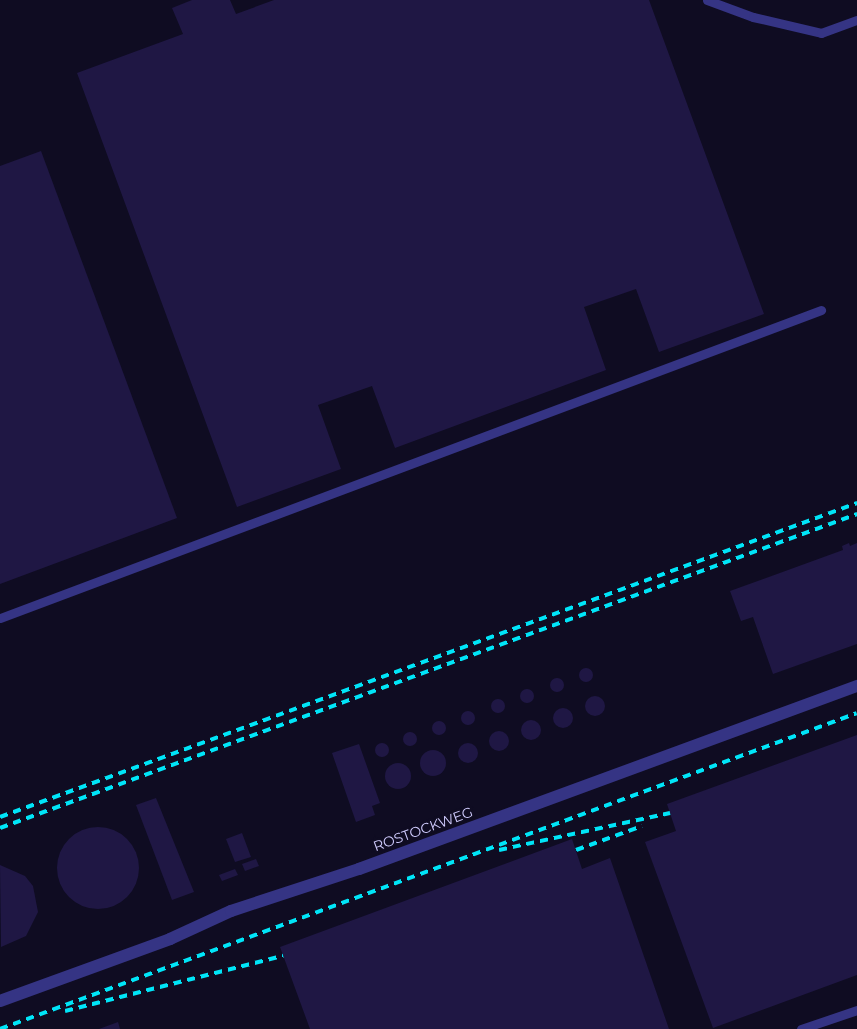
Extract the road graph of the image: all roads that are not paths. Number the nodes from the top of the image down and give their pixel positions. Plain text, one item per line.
1 (707, 0) edge
2 (857, 20) edge
3 (821, 310) dead end
4 (0, 618) edge
5 (857, 686) edge
6 (0, 1001) edge
7 (857, 1010) edge
8 (801, 1029) edge

1 - 2 lane
3 - 4 lane
5 - 6 street, ROSTOCKWEG
7 - 8 lane

